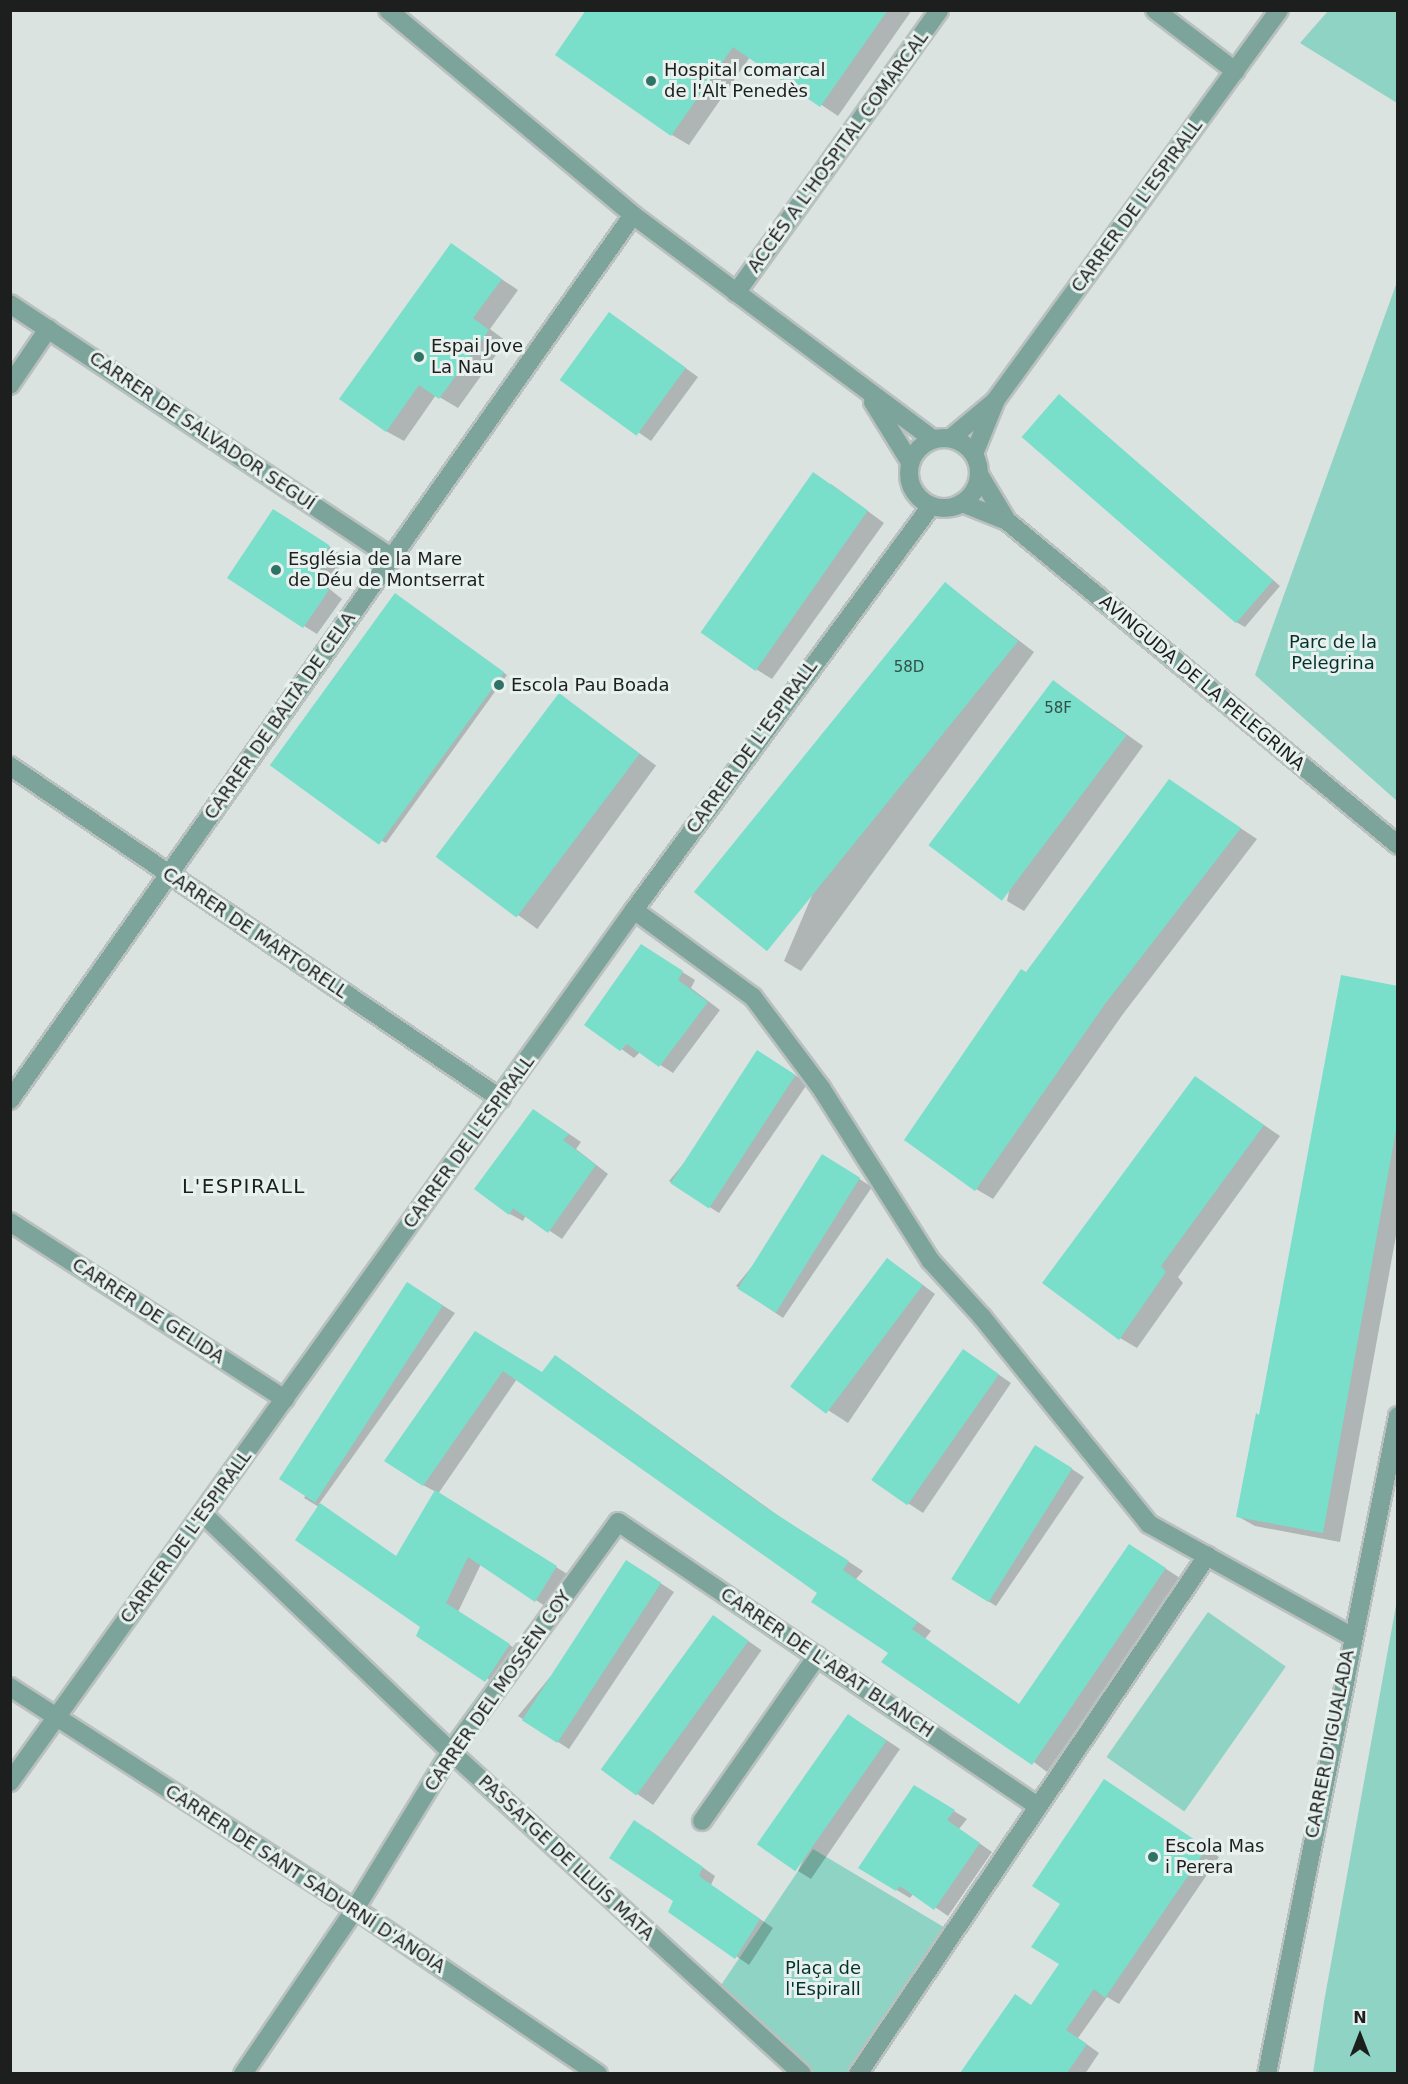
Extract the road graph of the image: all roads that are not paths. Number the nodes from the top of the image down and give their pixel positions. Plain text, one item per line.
1 (388, 10) edge
2 (939, 10) edge
3 (1155, 10) edge
4 (1279, 10) edge
5 (1235, 71) junction
6 (633, 215) junction
7 (736, 293) junction
8 (10, 304) edge
9 (48, 329) junction
10 (10, 385) edge
11 (869, 395) junction
12 (995, 401) junction
13 (951, 438) junction
14 (932, 439) junction
15 (974, 454) junction
16 (910, 462) junction
17 (980, 476) junction
18 (962, 503) junction
19 (931, 506) junction
20 (1007, 521) junction
21 (393, 558) junction
22 (10, 766) edge
23 (1398, 845) edge
24 (168, 874) junction
25 (634, 910) junction
26 (501, 1099) junction
27 (10, 1100) edge
28 (10, 1222) edge
29 (285, 1399) junction
30 (1398, 1416) edge
31 (203, 1514) junction
32 (618, 1522) joint
33 (1207, 1556) junction
34 (1351, 1636) junction
35 (817, 1656) junction
36 (10, 1687) edge
37 (55, 1719) junction
38 (451, 1752) junction
39 (10, 1782) edge
40 (1036, 1805) junction
41 (702, 1821) dead end
42 (355, 1909) junction
43 (243, 2073) edge
44 (598, 2073) edge
45 (802, 2073) edge
46 (858, 2073) edge
47 (1267, 2073) edge

1 - 6 street
2 - 7 street, ACCÉS A L'HOSPITAL COMARCAL
3 - 5 street
4 - 5 street, CARRER DE L'ESPIRALL
5 - 12 street, CARRER DE L'ESPIRALL
6 - 7 street
6 - 21 street, CARRER DE BALTÀ DE CELA
7 - 11 street
8 - 9 street, CARRER DE SALVADOR SEGUÍ
9 - 10 street
9 - 21 street, CARRER DE SALVADOR SEGUÍ
11 - 14 street
11 - 16 street
12 - 13 street, CARRER DE L'ESPIRALL
12 - 15 street, CARRER DE L'ESPIRALL
13 - 14 street
13 - 15 street
14 - 16 street
15 - 17 street, AVINGUDA DE LA PELEGRINA
16 - 19 street
17 - 18 street
17 - 20 street, AVINGUDA DE LA PELEGRINA
18 - 19 street, AVINGUDA DE LA PELEGRINA
18 - 20 street, AVINGUDA DE LA PELEGRINA
19 - 25 street, CARRER DE L'ESPIRALL
20 - 23 street, AVINGUDA DE LA PELEGRINA
21 - 24 street, CARRER DE BALTÀ DE CELA
22 - 24 street, CARRER DE MARTORELL
24 - 26 street, CARRER DE MARTORELL
24 - 27 street, CARRER DE BALTÀ DE CELA
25 - 26 street, CARRER DE L'ESPIRALL
25 - 33 street
26 - 29 street, CARRER DE L'ESPIRALL
28 - 29 street, CARRER DE GELIDA
29 - 31 street, CARRER DE L'ESPIRALL
30 - 34 street, CARRER D'IGUALADA
31 - 37 street, CARRER DE L'ESPIRALL
31 - 38 street, PASSATGE DE LLUÍS MATA
32 - 35 street, CARRER DE L'ABAT BLANCH
32 - 38 street, CARRER DEL MOSSÈN COY
33 - 34 street
33 - 40 street
34 - 47 street, CARRER D'IGUALADA
35 - 40 street, CARRER DE L'ABAT BLANCH
35 - 41 street
36 - 37 street, CARRER DE SANT SADURNÍ D'ANOIA
37 - 39 street, CARRER DE L'ESPIRALL
37 - 42 street, CARRER DE SANT SADURNÍ D'ANOIA
38 - 42 street, CARRER DEL MOSSÈN COY
38 - 45 street, PASSATGE DE LLUÍS MATA
40 - 46 street
42 - 43 street, CARRER DEL MOSSÈN COY
42 - 44 street, CARRER DE SANT SADURNÍ D'ANOIA

